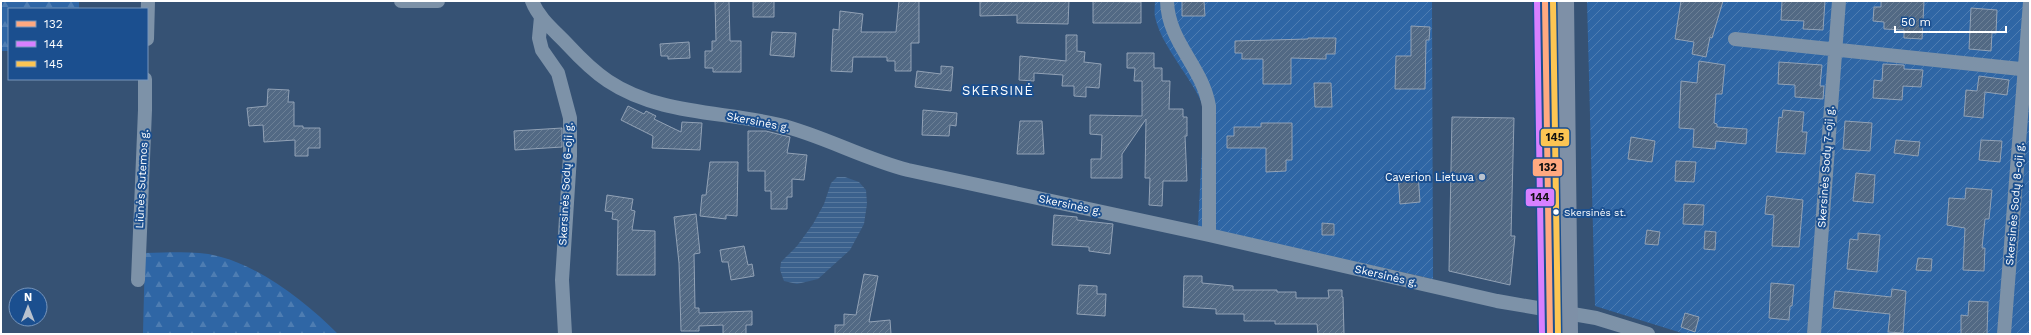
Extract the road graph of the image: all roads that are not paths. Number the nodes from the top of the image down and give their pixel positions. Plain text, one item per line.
1 (401, 1) edge
2 (438, 1) edge
3 (532, 1) edge
4 (1167, 1) edge
5 (1545, 1) edge
6 (1563, 1) edge
7 (1839, 1) edge
8 (2030, 2) edge
9 (541, 17) junction
10 (1735, 40) dead end
11 (1834, 49) junction
12 (2028, 69) edge
13 (145, 80) edge
14 (1209, 234) junction
15 (138, 280) dead end
16 (1561, 319) edge
17 (564, 334) edge
18 (1550, 334) edge
19 (1648, 334) edge
20 (1814, 334) edge
21 (2004, 334) edge

1 - 2 street
3 - 9 street, Skersinės g.
4 - 14 street
5 - 16 highway
6 - 16 highway
7 - 11 street, Skersinės Sodų 7-oji g.
8 - 12 street, Skersinės Sodų 8-oji g.
9 - 14 street, Skersinės g.
9 - 17 street, Skersinės Sodų 6-oji g.
10 - 11 street
11 - 12 street
11 - 20 street, Skersinės Sodų 7-oji g.
12 - 21 street, Skersinės Sodų 8-oji g.
13 - 15 street, Liūnės Sutemos g.
14 - 16 street, Skersinės g.
16 - 18 highway
16 - 19 street, Skersinės g.

